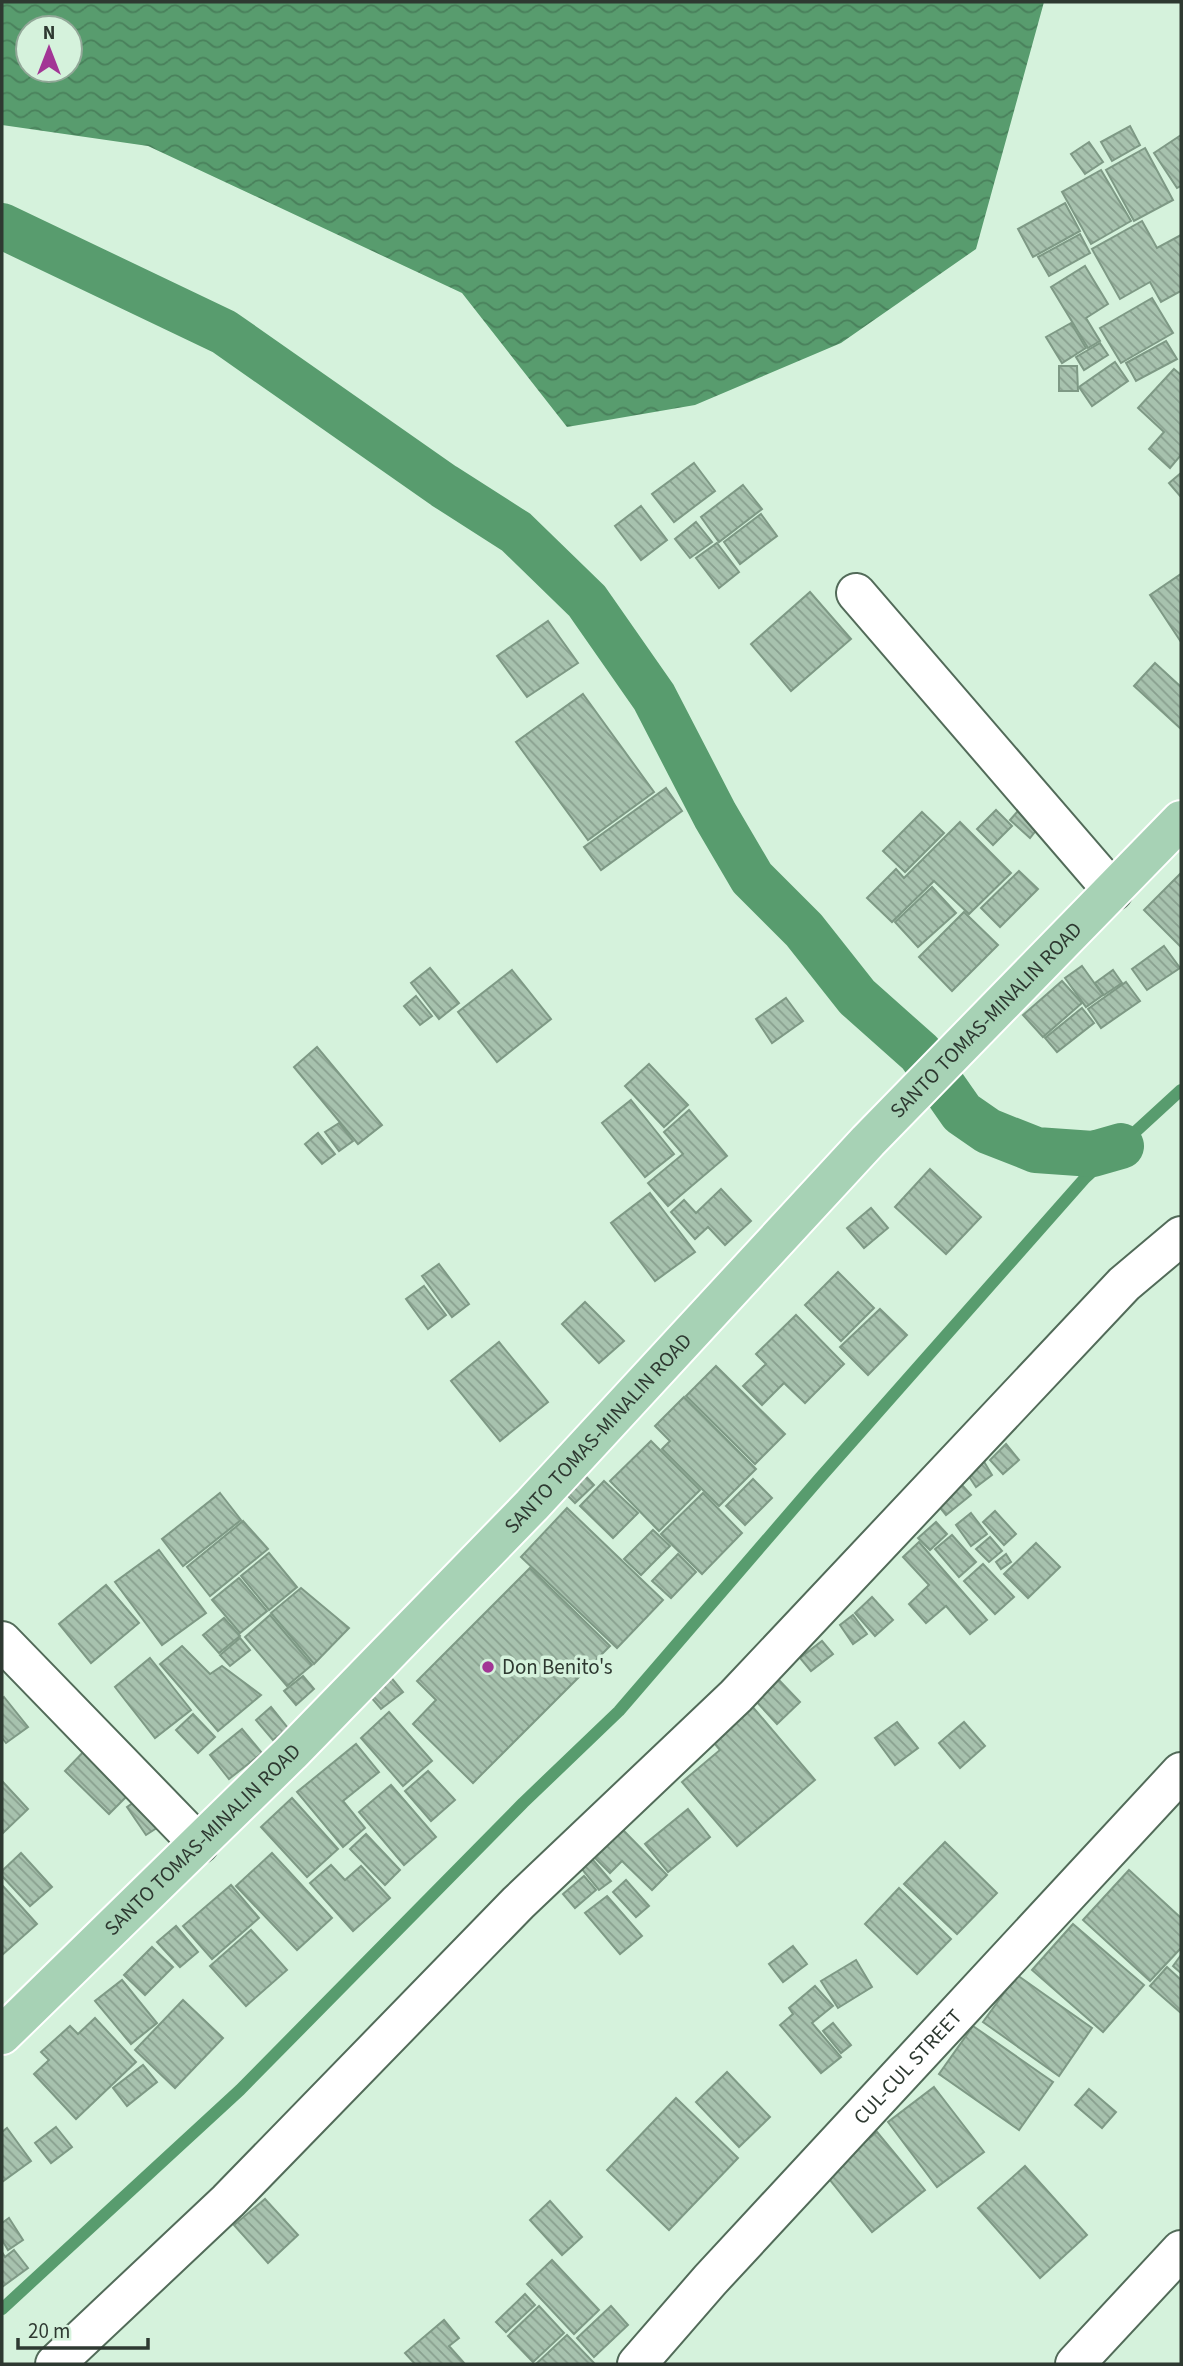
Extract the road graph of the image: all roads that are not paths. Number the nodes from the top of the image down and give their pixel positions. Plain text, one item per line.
1 (856, 593) dead end
2 (1181, 820) edge
3 (1112, 891) junction
4 (1181, 1236) edge
5 (2, 1641) edge
6 (1181, 1772) edge
7 (199, 1844) junction
8 (2, 2035) edge
9 (1181, 2250) edge
10 (55, 2364) edge
11 (637, 2364) edge
12 (1074, 2364) edge

1 - 3 street
2 - 3 main road, SANTO TOMAS-MINALIN ROAD
3 - 7 main road, SANTO TOMAS-MINALIN ROAD
4 - 10 street
5 - 7 street
6 - 11 street, CUL-CUL STREET
7 - 8 main road, SANTO TOMAS-MINALIN ROAD
9 - 12 street

